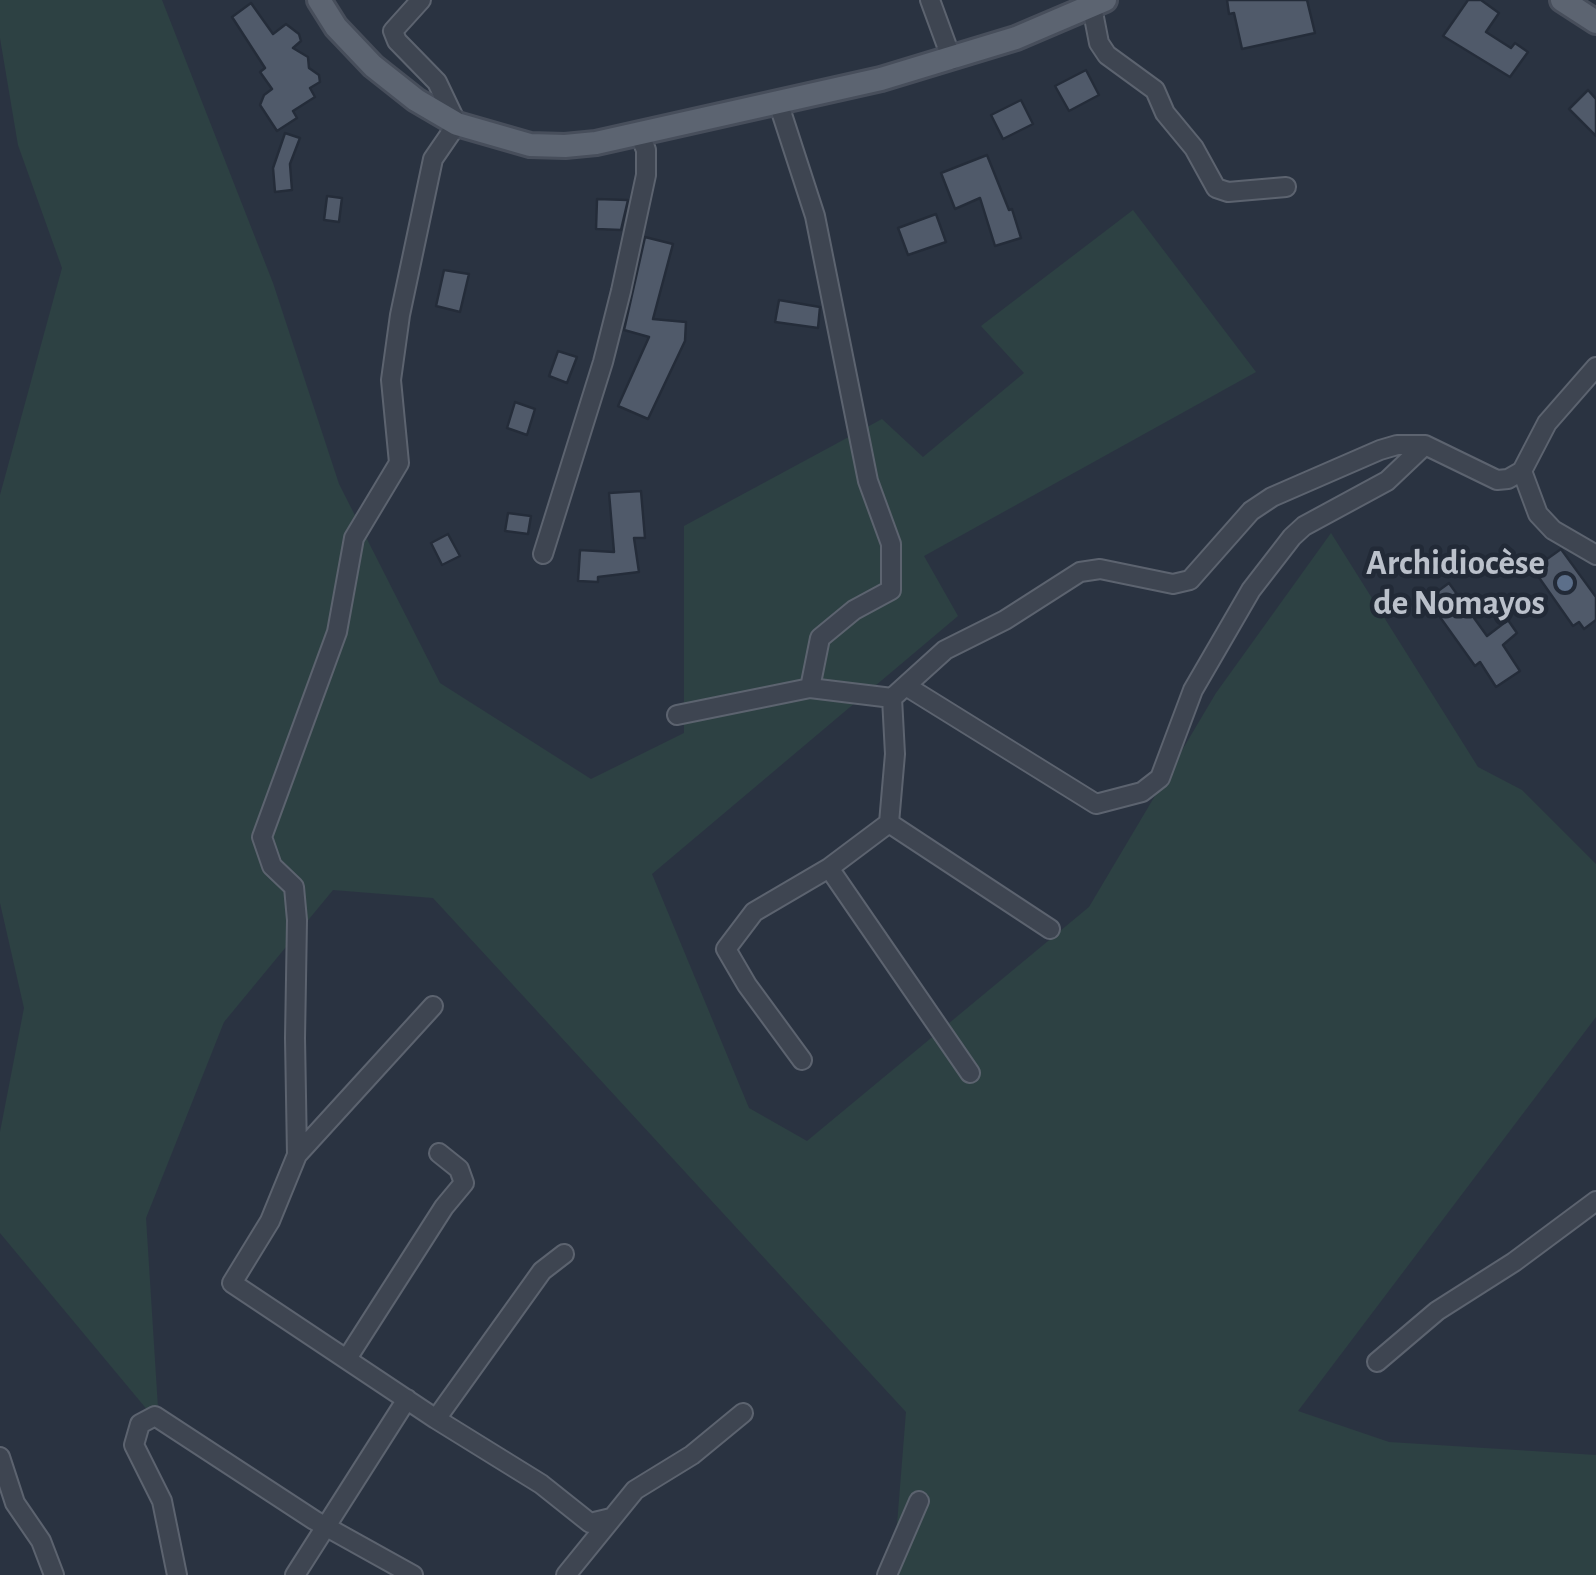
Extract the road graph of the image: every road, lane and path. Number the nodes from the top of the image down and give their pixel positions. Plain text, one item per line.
1 (319, 0) edge
2 (421, 0) edge
3 (930, 0) edge
4 (1562, 0) edge
5 (1099, 4) edge
6 (1596, 22) edge
7 (952, 60) junction
8 (778, 102) junction
9 (457, 124) junction
10 (639, 133) junction
11 (1286, 186) dead end
12 (1596, 367) edge
13 (1424, 445) junction
14 (1522, 471) junction
15 (542, 554) dead end
16 (1596, 555) edge
17 (810, 688) junction
18 (899, 692) junction
19 (678, 715) dead end
20 (889, 823) junction
21 (830, 868) junction
22 (1050, 929) dead end
23 (433, 1006) dead end
24 (802, 1060) dead end
25 (970, 1073) dead end
26 (440, 1153) dead end
27 (298, 1155) junction
28 (1596, 1201) edge
29 (564, 1254) dead end
30 (348, 1357) junction
31 (1376, 1362) dead end
32 (407, 1399) junction
33 (743, 1413) dead end
34 (436, 1419) junction
35 (0, 1457) edge
36 (919, 1501) dead end
37 (611, 1518) junction
38 (324, 1526) junction
39 (54, 1575) edge
40 (177, 1575) edge
41 (295, 1575) edge
42 (413, 1575) edge
43 (566, 1575) edge
44 (888, 1575) edge

1 - 9 main road
2 - 9 street
3 - 7 street
4 - 6 main road
5 - 7 main road
5 - 11 street
7 - 8 main road
8 - 10 main road
8 - 17 street
9 - 10 main road
9 - 27 street
10 - 15 street
12 - 14 street
13 - 14 street
13 - 18 street
13 - 18 street
14 - 16 street
17 - 18 street
17 - 19 street
18 - 20 street
20 - 21 street
20 - 22 street
21 - 24 street
21 - 25 street
23 - 27 street
26 - 30 street
27 - 30 street
28 - 31 street
29 - 34 street
30 - 32 street
32 - 34 street
32 - 38 street
33 - 37 street
34 - 37 street
35 - 39 street
36 - 44 street
37 - 43 street
38 - 40 street
38 - 41 street
38 - 42 street

